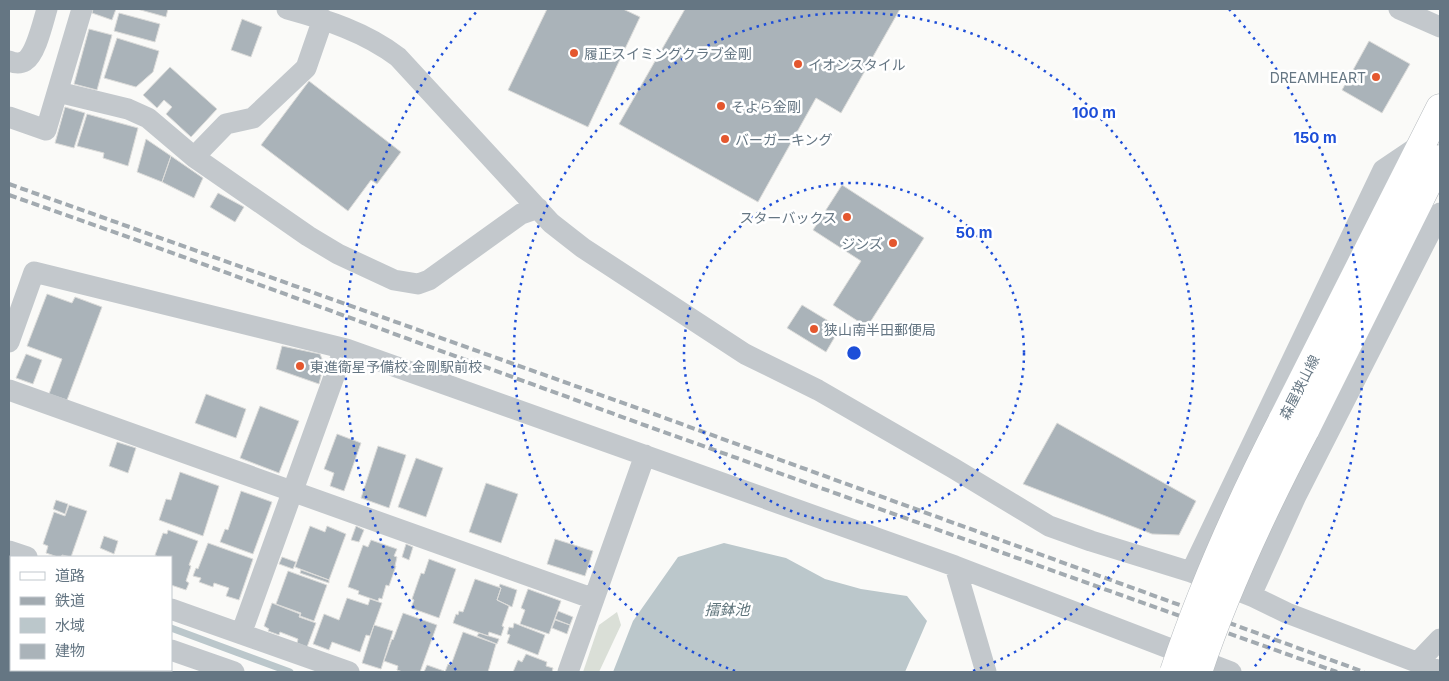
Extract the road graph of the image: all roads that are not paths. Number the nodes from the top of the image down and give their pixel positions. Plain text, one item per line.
1 (48, 9) edge
2 (82, 9) edge
3 (287, 9) edge
4 (1399, 9) edge
5 (323, 19) junction
6 (1440, 27) edge
7 (9, 62) edge
8 (61, 93) junction
9 (1440, 108) edge
10 (9, 117) edge
11 (1432, 151) edge
12 (194, 157) junction
13 (538, 208) junction
14 (1440, 213) edge
15 (9, 342) edge
16 (344, 349) junction
17 (9, 390) edge
18 (1293, 425) junction
19 (645, 455) junction
20 (292, 491) junction
21 (9, 551) edge
22 (24, 556) edge
23 (955, 566) junction
24 (1191, 572) junction
25 (1251, 595) junction
26 (594, 599) junction
27 (172, 609) edge
28 (241, 634) junction
29 (1440, 638) edge
30 (172, 650) edge
31 (1175, 662) edge
32 (1418, 662) junction
33 (1215, 671) edge
34 (1440, 671) edge
35 (234, 672) edge
36 (350, 672) edge
37 (568, 672) edge
38 (986, 672) edge
39 (1169, 672) edge

1 - 7 street
2 - 8 street
3 - 5 street
4 - 6 street
5 - 12 street
5 - 13 street
8 - 10 street
8 - 12 street
9 - 11 main road, 森屋狭山線
11 - 18 main road, 森屋狭山線
11 - 24 street
12 - 13 street
13 - 24 street
14 - 25 street
15 - 16 street
16 - 19 street
16 - 20 street
17 - 20 street
18 - 31 main road, 森屋狭山線, bridge
18 - 33 main road, 森屋狭山線, bridge
19 - 23 street
19 - 26 street
20 - 26 street
20 - 28 street
21 - 22 street
23 - 31 street
23 - 38 street
24 - 25 street
25 - 32 street
26 - 37 street
27 - 28 street
28 - 36 street
29 - 32 street
30 - 35 street
31 - 33 street
31 - 39 street
32 - 34 street

